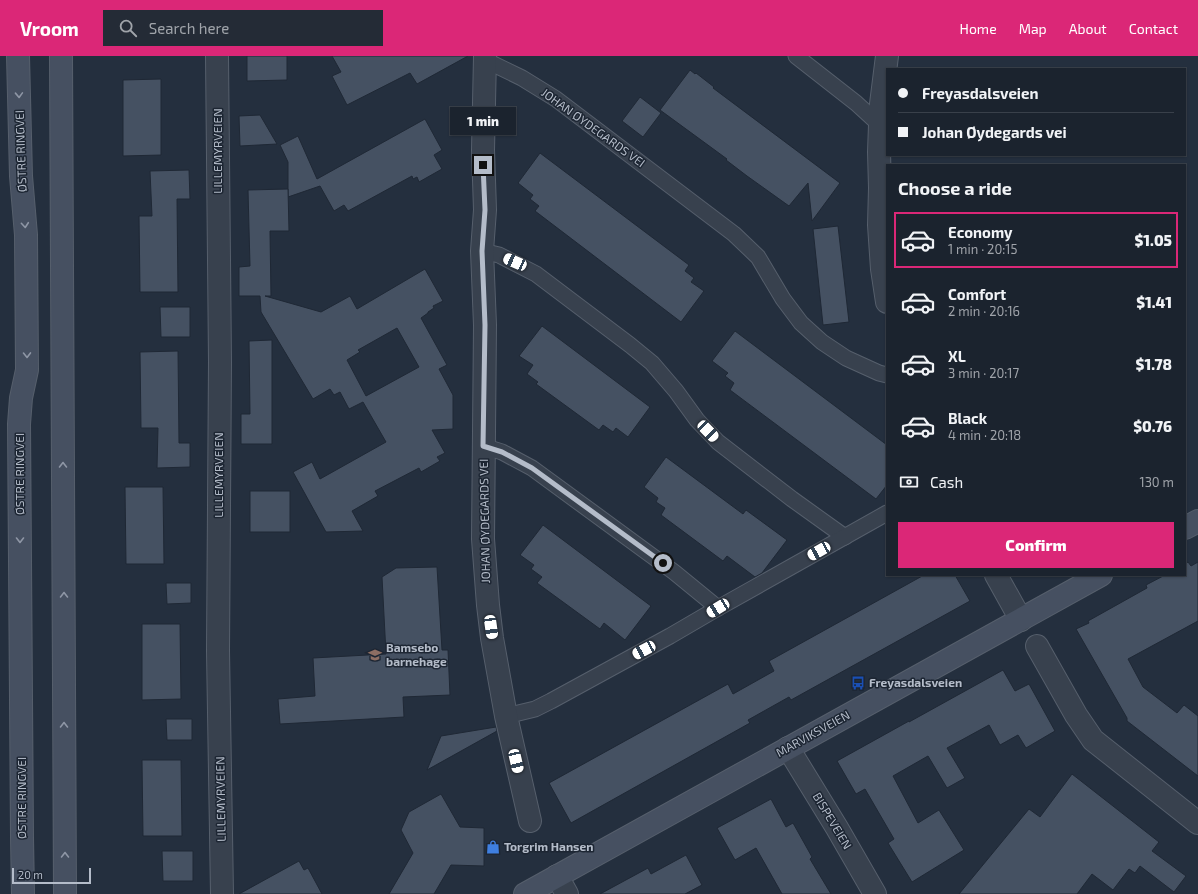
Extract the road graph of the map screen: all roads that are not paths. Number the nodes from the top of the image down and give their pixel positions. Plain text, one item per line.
1 (18, 56) edge
2 (61, 56) edge
3 (217, 56) edge
4 (796, 56) edge
5 (887, 56) edge
6 (485, 58) edge
7 (880, 125) junction
8 (482, 251) junction
9 (886, 295) edge
10 (886, 374) edge
11 (483, 446) junction
12 (886, 514) edge
13 (1198, 521) edge
14 (1186, 527) edge
15 (844, 537) junction
16 (997, 576) edge
17 (1099, 576) edge
18 (718, 608) junction
19 (1021, 620) junction
20 (1037, 646) dead end
21 (506, 716) junction
22 (788, 748) junction
23 (530, 820) dead end
24 (1198, 824) edge
25 (562, 885) edge
26 (23, 894) edge
27 (65, 894) edge
28 (222, 894) edge
29 (525, 894) edge
30 (875, 894) edge

1 -> 26 street, ØSTRE RINGVEI
27 -> 2 street
3 - 28 street, LILLEMYRVEIEN
4 - 7 lane
5 - 7 street
6 - 8 street, JOHAN ØYDEGARDS VEI
6 - 10 lane, JOHAN ØYDEGARDS VEI
7 - 9 street
8 - 11 street, JOHAN ØYDEGARDS VEI
8 - 15 lane
11 - 18 lane, JOHAN ØYDEGARDS VEI
11 - 21 street, JOHAN ØYDEGARDS VEI
12 - 15 lane
13 - 14 street
15 - 18 lane
16 - 19 street
17 - 19 street, MARVIKSVEIEN
18 - 21 lane
19 - 22 street, MARVIKSVEIEN
20 - 24 street
21 - 23 street, JOHAN ØYDEGARDS VEI
22 - 25 street, MARVIKSVEIEN
22 - 30 street, BISPEVEIEN
25 - 29 street, MARVIKSVEIEN

